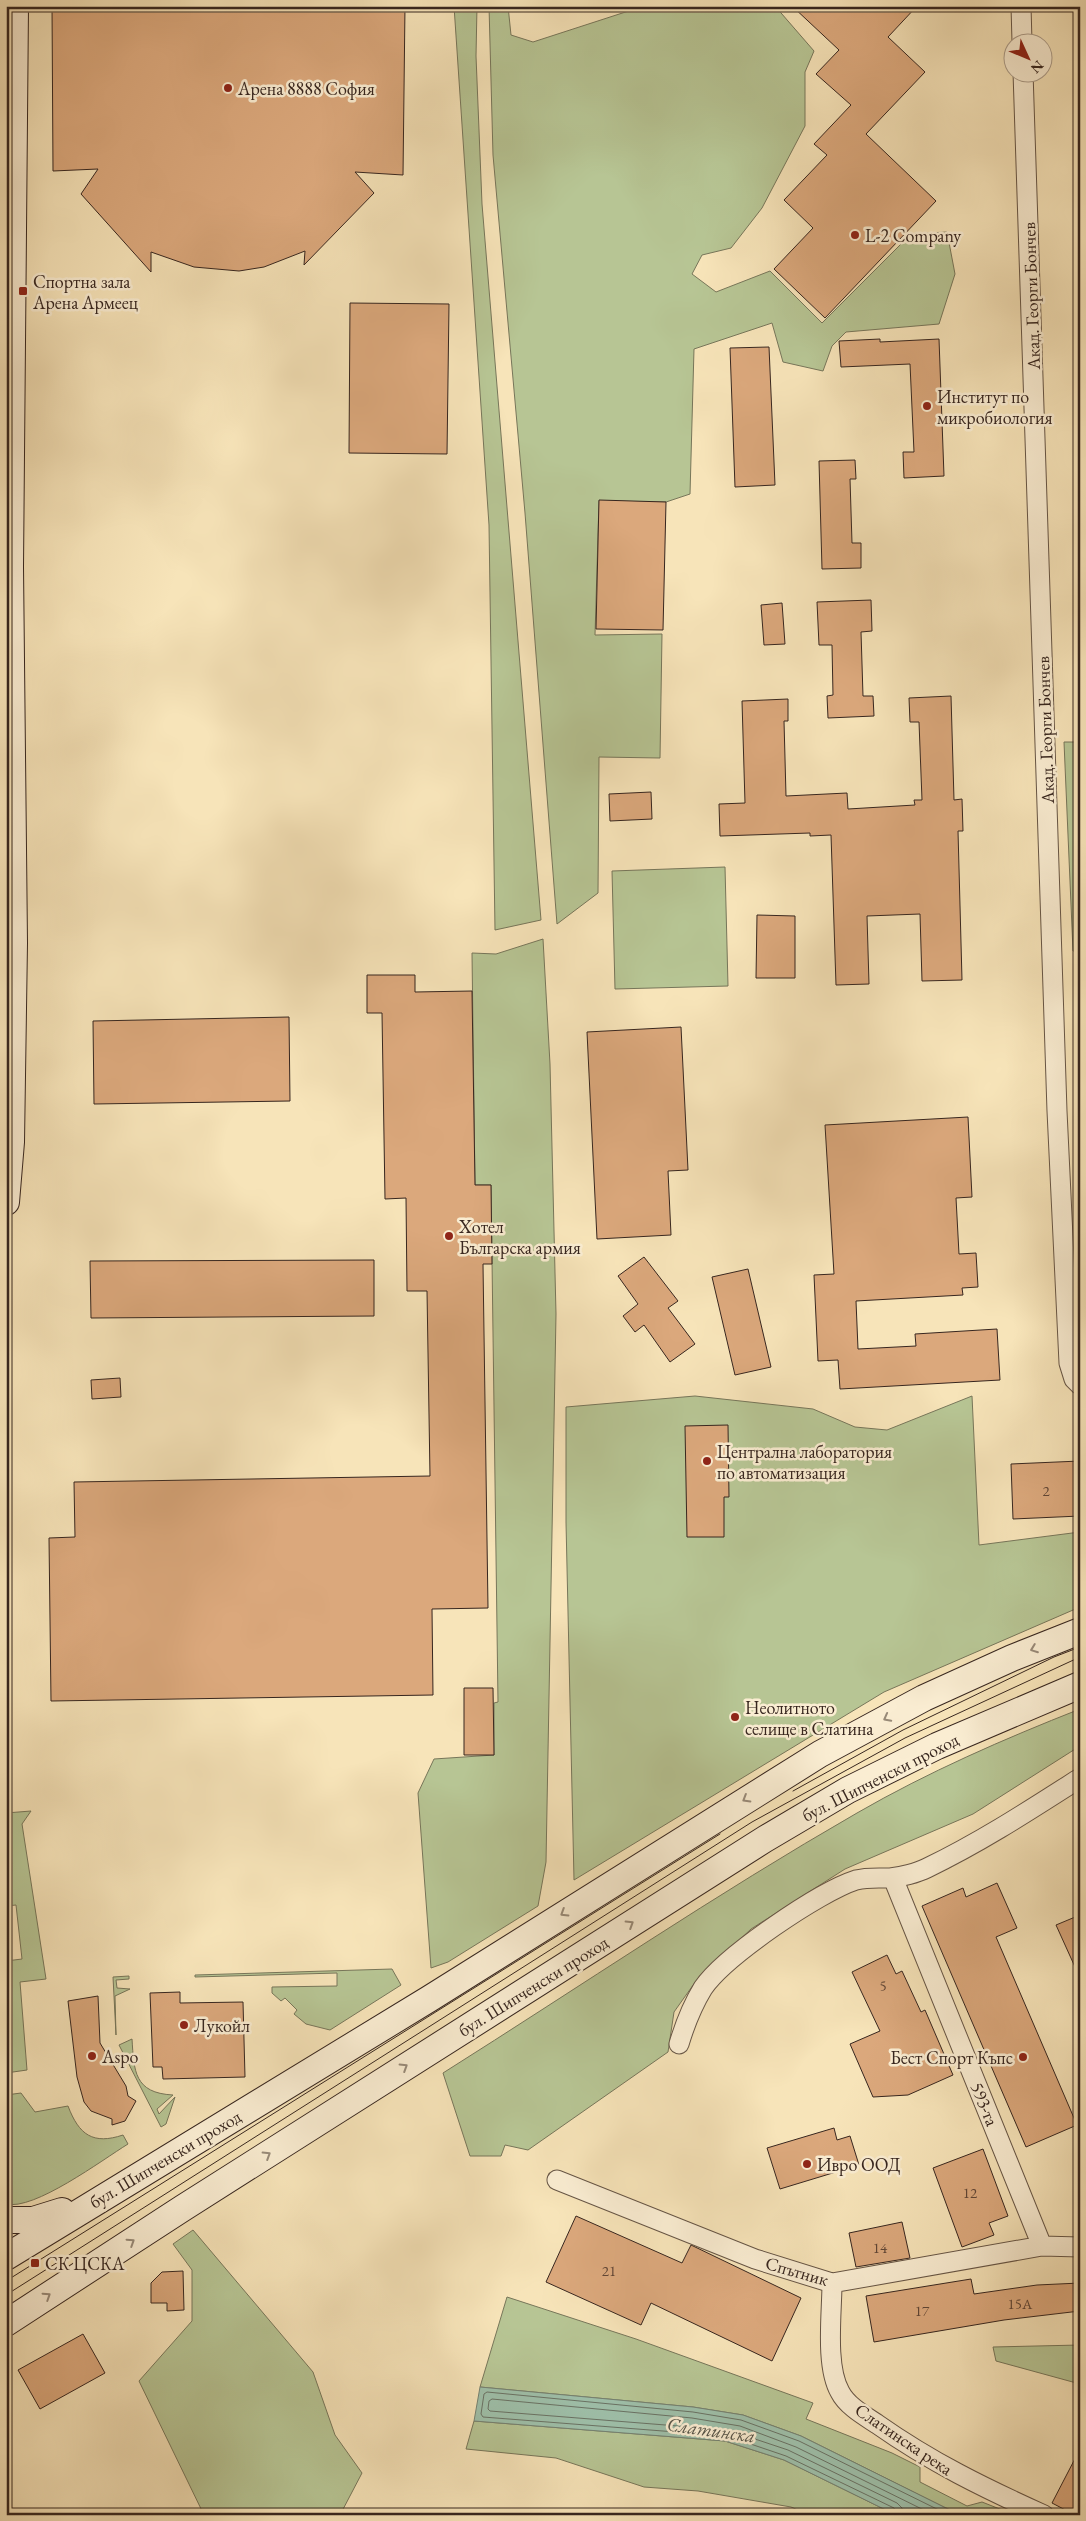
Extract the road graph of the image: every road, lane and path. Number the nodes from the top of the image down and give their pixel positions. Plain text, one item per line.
1 (14, 6) edge
2 (1021, 6) edge
3 (1022, 32) edge
4 (10, 71) edge
5 (1023, 82) edge
6 (10, 794) edge
7 (6, 1202) edge
8 (1080, 1385) edge
9 (1080, 1631) edge
10 (1080, 1685) edge
11 (1080, 1778) edge
12 (893, 1878) junction
13 (679, 2044) dead end
14 (557, 2180) dead end
15 (103, 2196) junction
16 (6, 2220) edge
17 (1042, 2246) junction
18 (1080, 2247) edge
19 (6, 2257) edge
20 (832, 2283) junction
21 (6, 2323) edge
22 (1044, 2515) edge

1 - 4 main road
2 - 3 street
4 - 6 main road
5 - 8 street, Акад. Георги Бончев
6 - 7 main road
9 -> 15 main road, бул. Шипченски проход
21 -> 10 main road, бул. Шипченски проход
11 - 12 street
12 - 13 street
12 - 17 street, 593-та
14 - 20 street, Спътник
15 - 16 main road
15 - 19 main road, бул. Шипченски проход
17 - 18 street, Спътник
17 - 20 street, Спътник
20 - 22 street, Слатинска река

